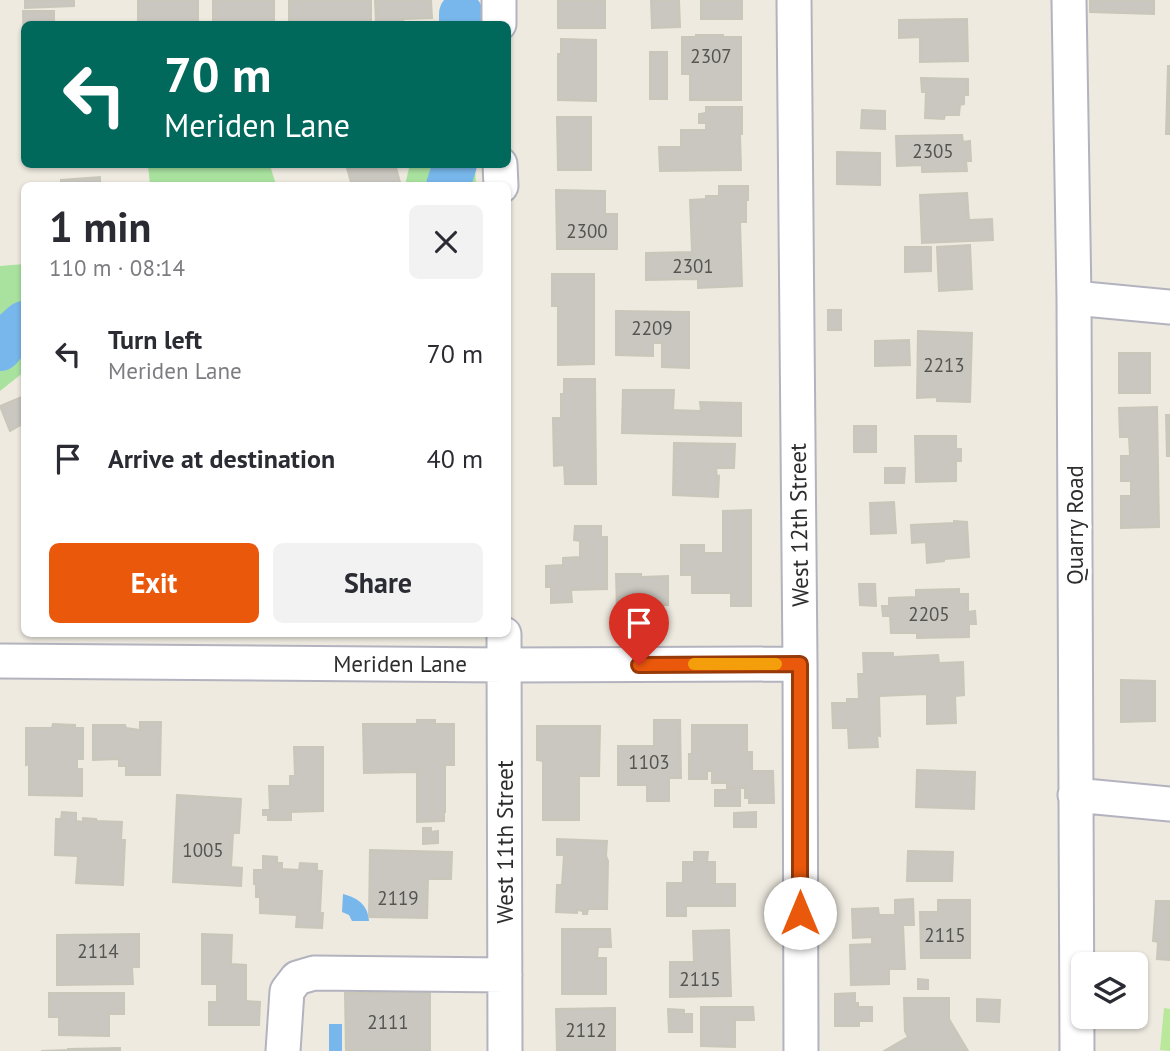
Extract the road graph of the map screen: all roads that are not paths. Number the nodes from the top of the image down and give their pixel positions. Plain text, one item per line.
1 (499, 0) edge
2 (794, 0) edge
3 (1069, 0) edge
4 (499, 21) edge
5 (1074, 298) junction
6 (1170, 307) edge
7 (505, 649) edge
8 (0, 661) edge
9 (800, 664) junction
10 (1075, 795) junction
11 (1170, 803) edge
12 (505, 975) junction
13 (283, 1051) edge
14 (505, 1051) edge
15 (801, 1051) edge
16 (1077, 1051) edge

1 - 4 street
2 - 9 street, West 12th Street
3 - 5 street, Quarry Road
5 - 6 street
5 - 10 street, Quarry Road
7 - 8 street, Meriden Lane
7 - 9 street, Meriden Lane
7 - 12 street, West 11th Street
9 - 15 street, West 12th Street
10 - 11 street
10 - 16 street, Quarry Road
12 - 13 street
12 - 14 street, West 11th Street

